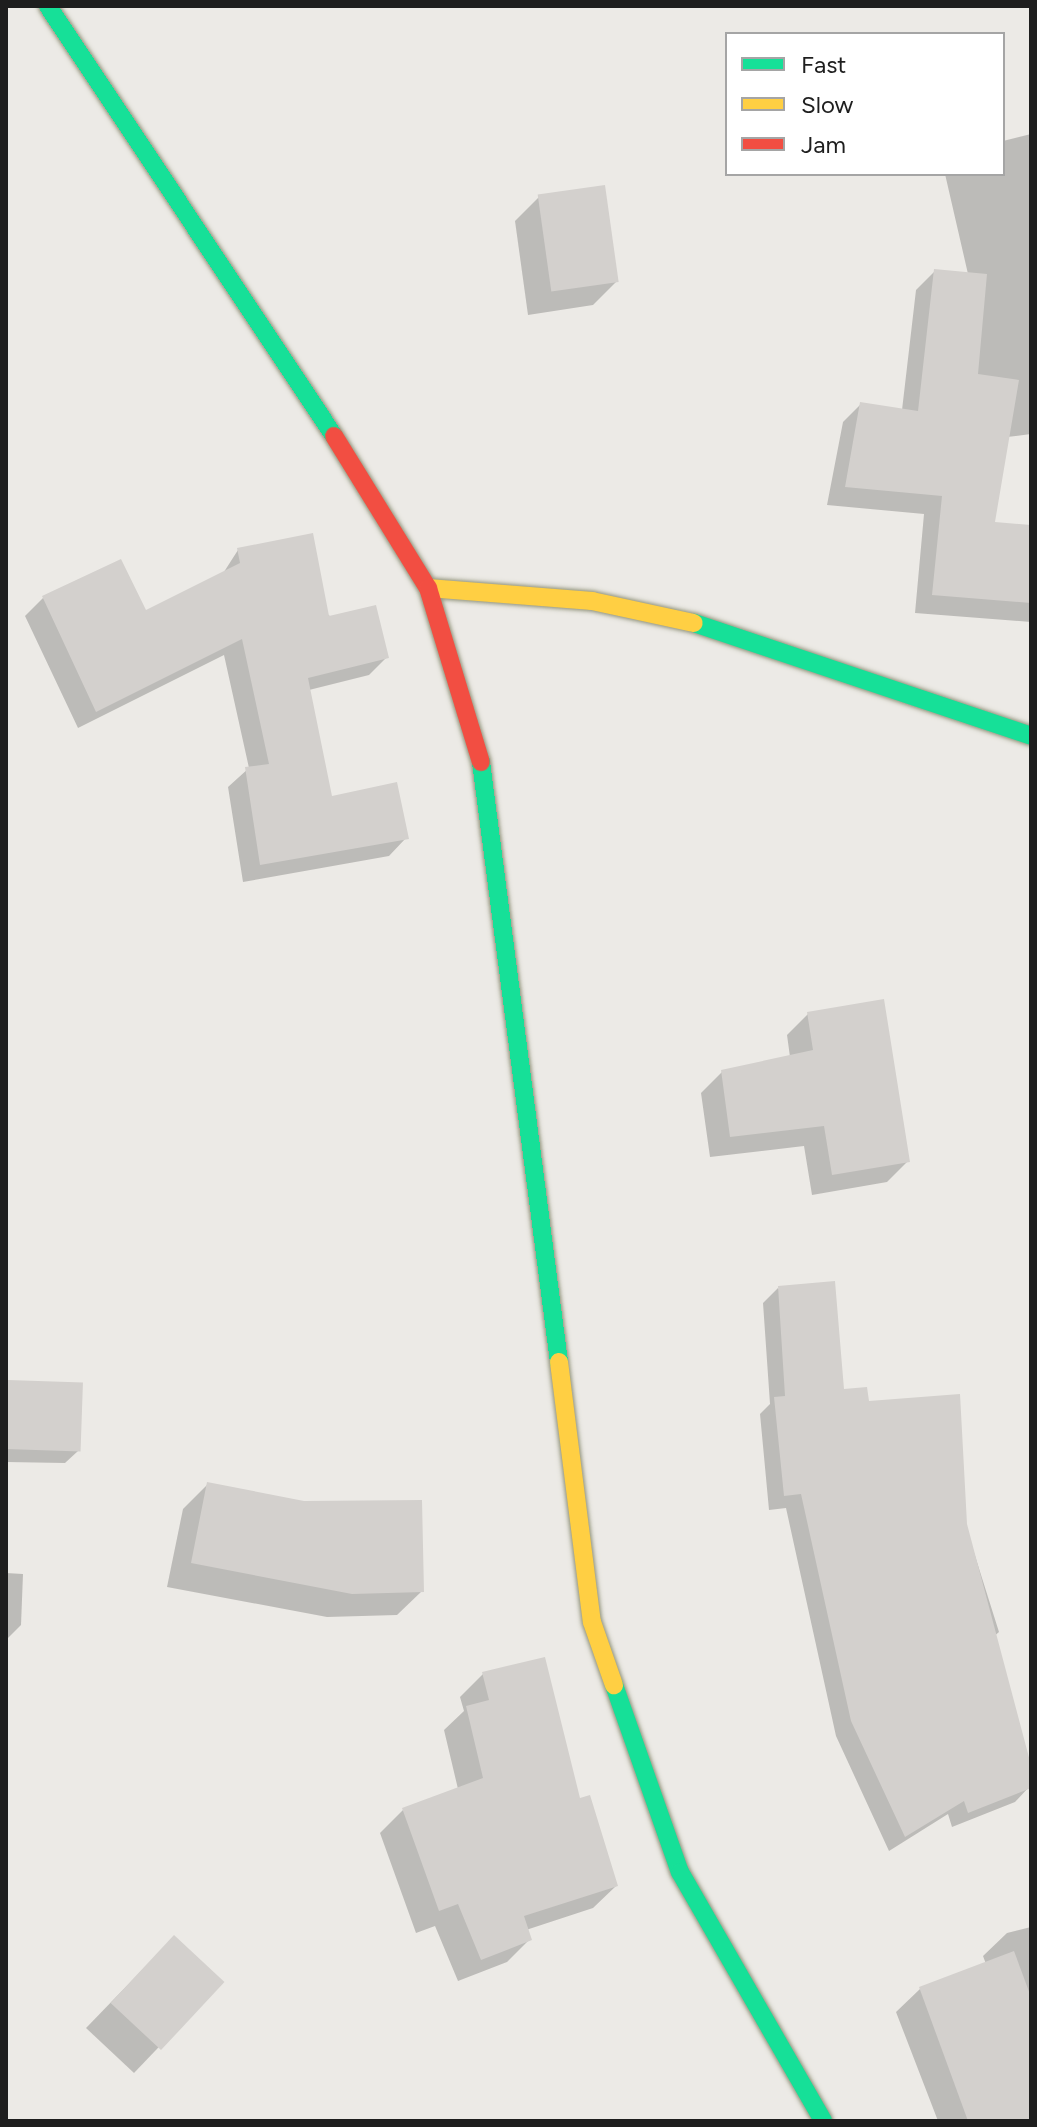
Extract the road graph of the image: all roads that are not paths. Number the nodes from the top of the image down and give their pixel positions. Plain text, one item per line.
1 (48, 6) edge
2 (428, 588) junction
3 (1031, 736) edge
4 (823, 2121) edge

1 - 2 main road
2 - 3 main road
2 - 4 main road

